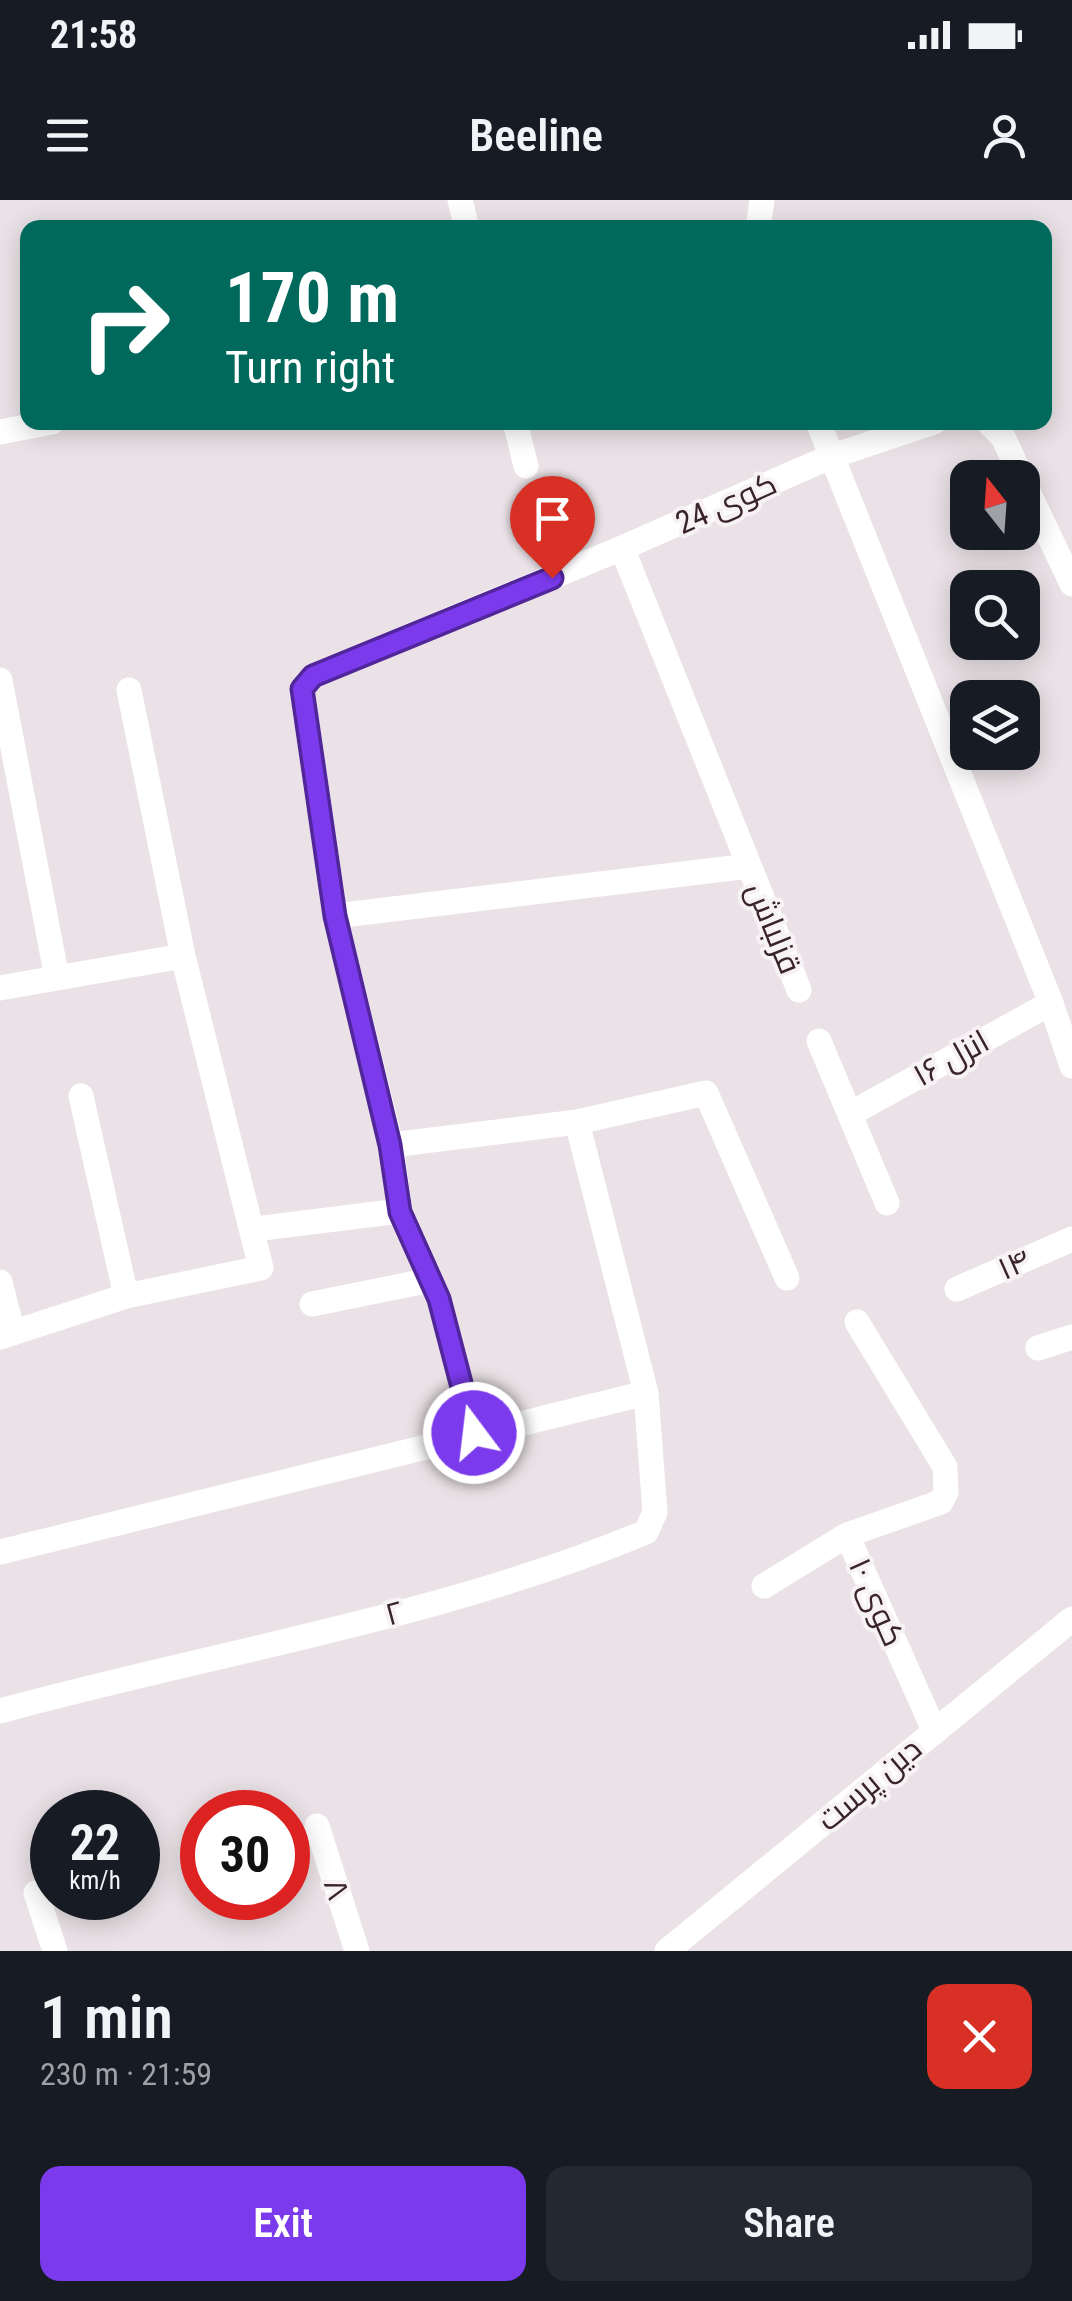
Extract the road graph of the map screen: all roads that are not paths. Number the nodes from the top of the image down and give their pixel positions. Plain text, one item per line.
1 (518, 430) edge
2 (821, 430) edge
3 (910, 430) edge
4 (996, 430) edge
5 (830, 457) junction
6 (1014, 460) edge
7 (526, 466) dead end
8 (1040, 516) edge
9 (622, 548) junction
10 (1072, 584) edge
11 (0, 680) edge
12 (129, 690) dead end
13 (748, 866) junction
14 (335, 916) junction
15 (183, 956) junction
16 (56, 978) junction
17 (0, 988) edge
18 (799, 990) dead end
19 (1051, 1003) junction
20 (819, 1042) dead end
21 (1072, 1066) edge
22 (81, 1096) dead end
23 (850, 1114) junction
24 (577, 1122) junction
25 (390, 1145) junction
26 (887, 1204) dead end
27 (400, 1212) junction
28 (254, 1229) junction
29 (1072, 1238) edge
30 (788, 1278) dead end
31 (430, 1280) junction
32 (0, 1282) edge
33 (957, 1289) dead end
34 (126, 1296) junction
35 (312, 1304) dead end
36 (858, 1322) dead end
37 (7, 1335) edge
38 (1072, 1337) edge
39 (1038, 1348) dead end
40 (646, 1393) junction
41 (474, 1433) junction
42 (847, 1535) junction
43 (0, 1552) edge
44 (764, 1586) dead end
45 (1072, 1618) edge
46 (0, 1711) edge
47 (934, 1730) junction
48 (317, 1826) dead end
49 (45, 1920) edge
50 (55, 1951) edge
51 (357, 1951) edge
52 (668, 1951) edge

1 - 7 street
2 - 5 street
3 - 5 street, کوی 24
4 - 6 street
5 - 9 street, کوی 24
5 - 19 street
8 - 10 street
9 - 13 street, قزلباش
9 - 14 street, کوی 24
11 - 16 street
12 - 15 street
13 - 14 street
13 - 18 street, قزلباش
14 - 25 street
15 - 16 street
15 - 28 street
16 - 17 street
19 - 21 street
19 - 23 street, ۱۶ انزل
20 - 23 street
22 - 34 street
23 - 26 street
24 - 25 street
24 - 30 street
24 - 40 street, ۲
25 - 27 street
27 - 28 street
27 - 31 street
28 - 34 street
29 - 33 street, ۱۴
31 - 35 street
31 - 41 street
32 - 37 street
34 - 37 street
36 - 42 street, کوی ۱۰
38 - 39 street
40 - 41 street
40 - 46 street, ۲
41 - 43 street
42 - 44 street
42 - 47 street, کوی ۱۰
45 - 47 street, دین پرست
47 - 52 street, دین پرست
48 - 51 street, ۸
49 - 50 street

